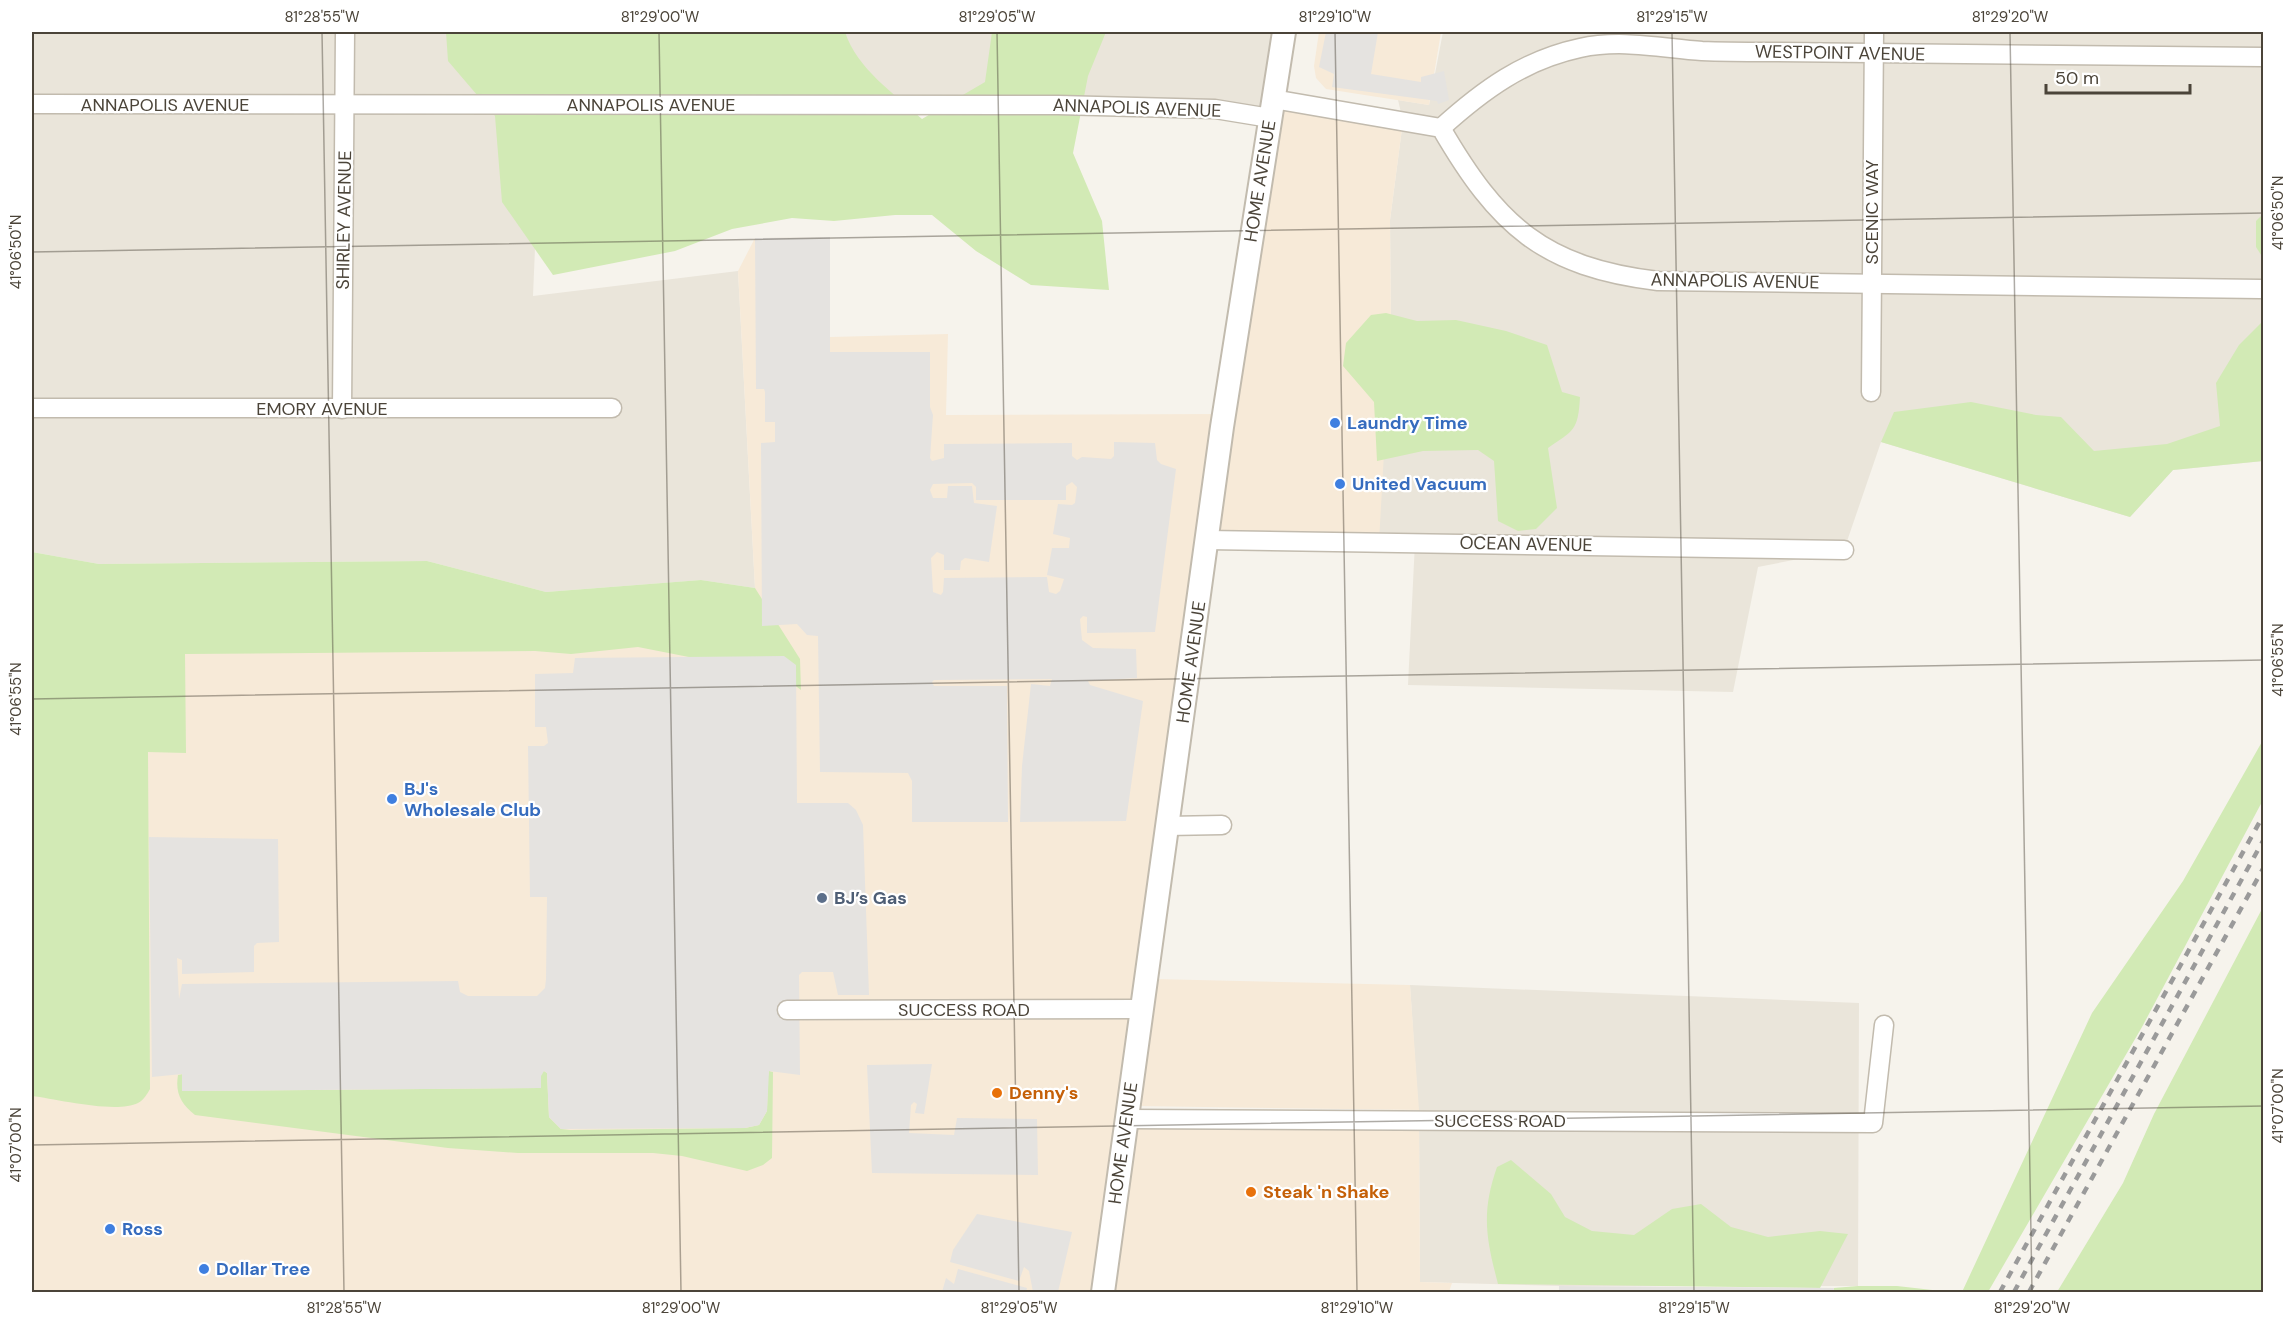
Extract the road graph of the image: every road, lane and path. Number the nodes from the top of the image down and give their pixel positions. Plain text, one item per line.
1 (345, 32) edge
2 (1284, 32) edge
3 (1874, 32) edge
4 (1873, 56) junction
5 (2264, 57) edge
6 (32, 104) edge
7 (345, 104) junction
8 (1271, 109) junction
9 (1441, 128) junction
10 (1872, 284) junction
11 (2261, 289) dead end
12 (1871, 392) dead end
13 (32, 408) edge
14 (612, 408) dead end
15 (342, 409) junction
16 (1207, 540) junction
17 (1844, 550) dead end
18 (1222, 825) dead end
19 (1167, 826) junction
20 (1142, 1009) junction
21 (787, 1010) dead end
22 (1884, 1025) dead end
23 (1126, 1119) junction
24 (1103, 1293) edge

1 - 7 street, SHIRLEY AVENUE
2 - 8 street, HOME AVENUE
3 - 4 street, SCENIC WAY
4 - 5 street, WESTPOINT AVENUE
4 - 9 street, WESTPOINT AVENUE
4 - 10 street, SCENIC WAY
6 - 7 street, ANNAPOLIS AVENUE
7 - 8 street, ANNAPOLIS AVENUE
7 - 15 street, SHIRLEY AVENUE
8 - 9 street, ANNAPOLIS AVENUE
8 - 16 street, HOME AVENUE
9 - 10 street, ANNAPOLIS AVENUE
10 - 11 street, ANNAPOLIS AVENUE
10 - 12 street, SCENIC WAY
13 - 15 street, EMORY AVENUE
14 - 15 street, EMORY AVENUE
16 - 17 street, OCEAN AVENUE
16 - 19 street, HOME AVENUE
18 - 19 street
19 - 20 street, HOME AVENUE
20 - 21 street, SUCCESS ROAD
20 - 23 street, HOME AVENUE
22 - 23 street, SUCCESS ROAD
23 - 24 street, HOME AVENUE

